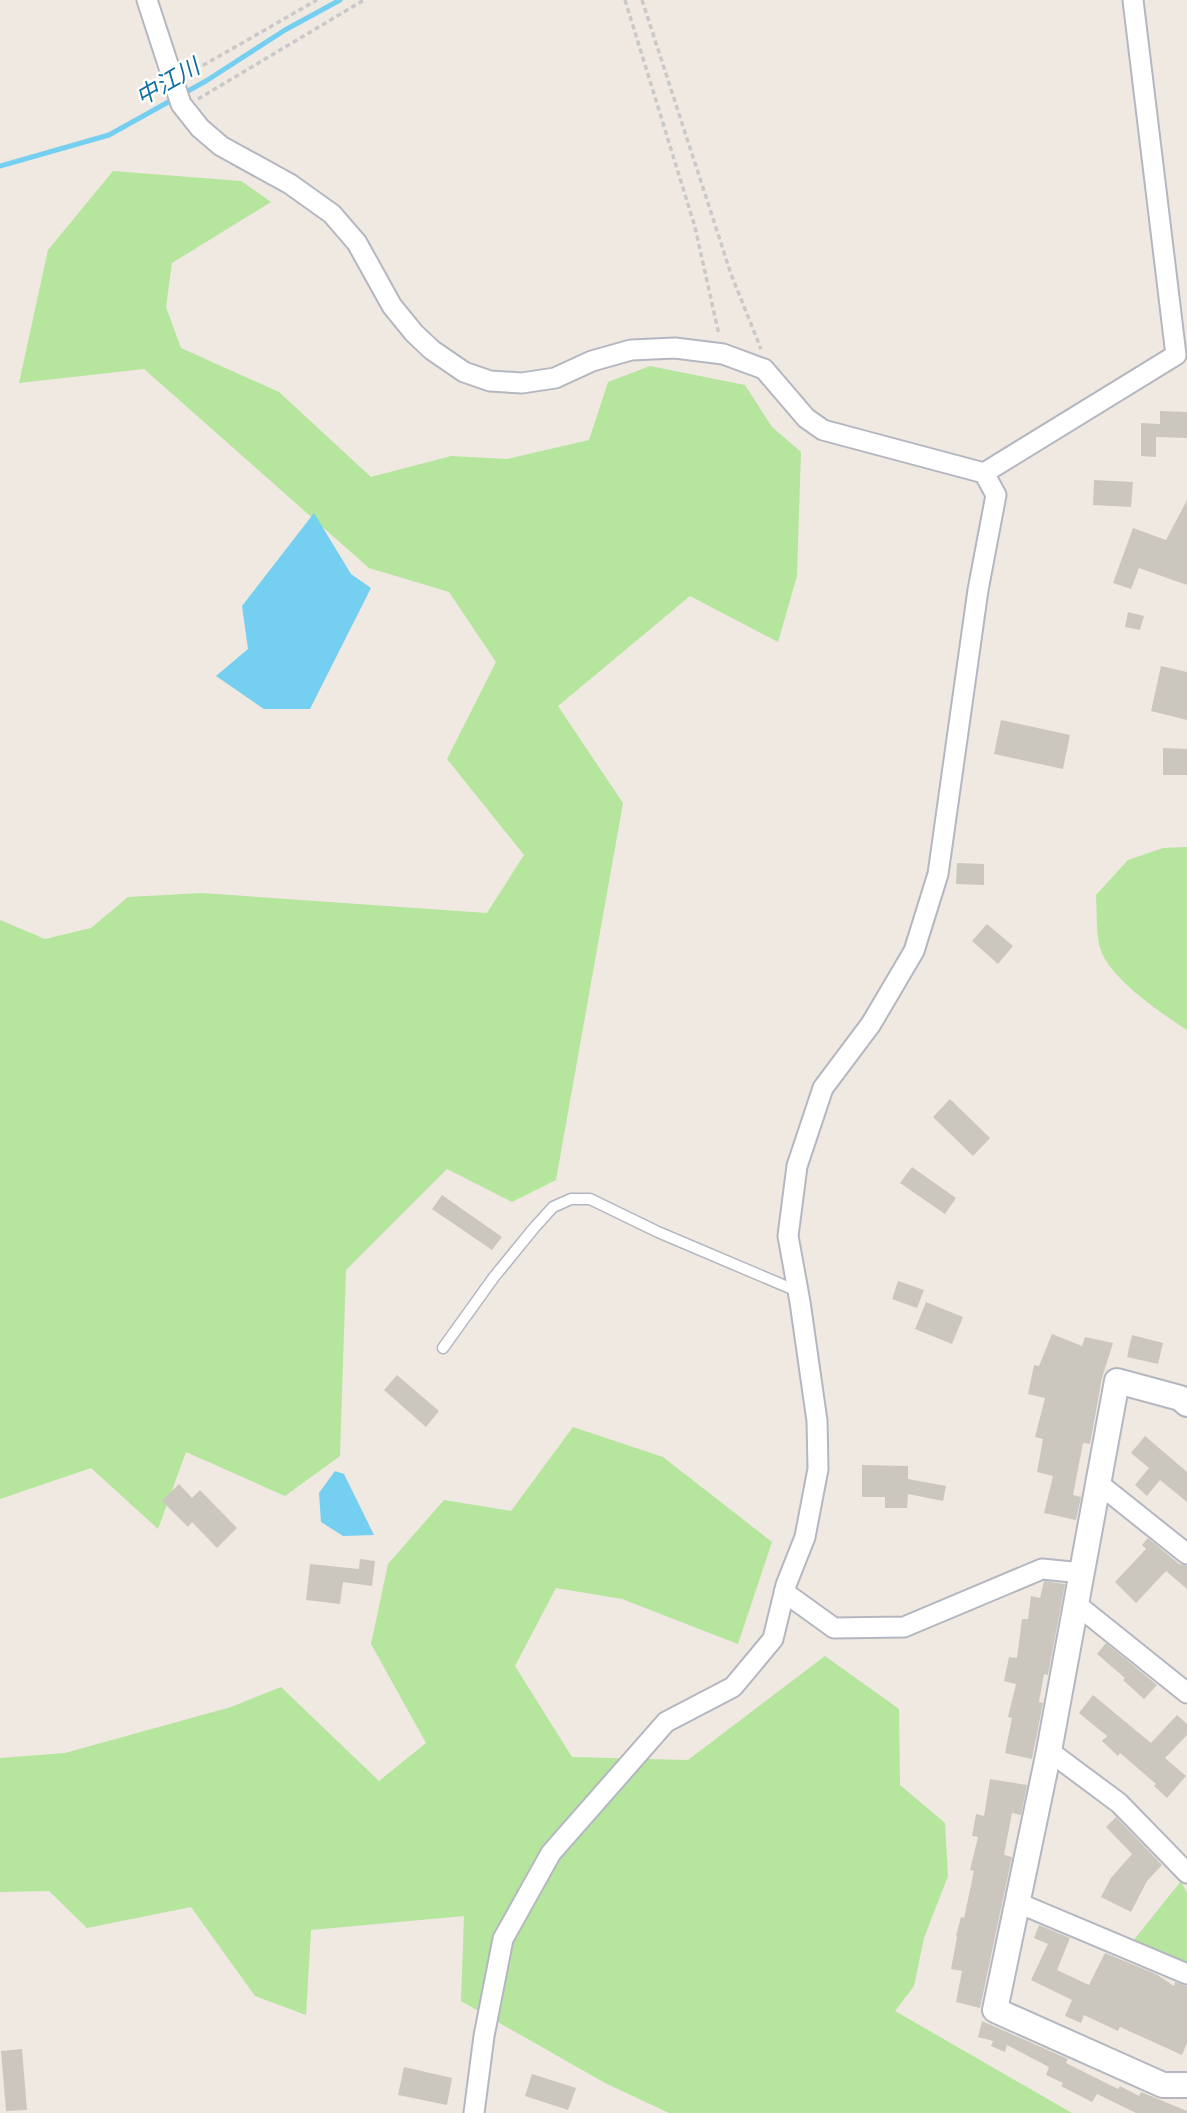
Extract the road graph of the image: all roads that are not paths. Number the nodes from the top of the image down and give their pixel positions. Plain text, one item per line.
1 (147, 0) edge
2 (1133, 0) edge
3 (1181, 355) edge
4 (984, 473) junction
5 (798, 1291) junction
6 (443, 1348) dead end
7 (1187, 1404) edge
8 (1098, 1483) junction
9 (1187, 1554) edge
10 (1082, 1573) junction
11 (784, 1592) junction
12 (1076, 1604) junction
13 (1185, 1688) edge
14 (1049, 1751) junction
15 (1187, 1873) edge
16 (1016, 1902) junction
17 (1187, 1974) edge
18 (1187, 2085) edge
19 (474, 2113) edge

1 - 4 street
2 - 3 street
3 - 4 street
4 - 5 street
5 - 6 lane
5 - 11 street
7 - 8 street
8 - 9 street
8 - 10 street
10 - 11 street
10 - 12 street
11 - 19 street
12 - 13 street
12 - 14 street
14 - 15 street
14 - 16 street
16 - 17 street
16 - 18 street

